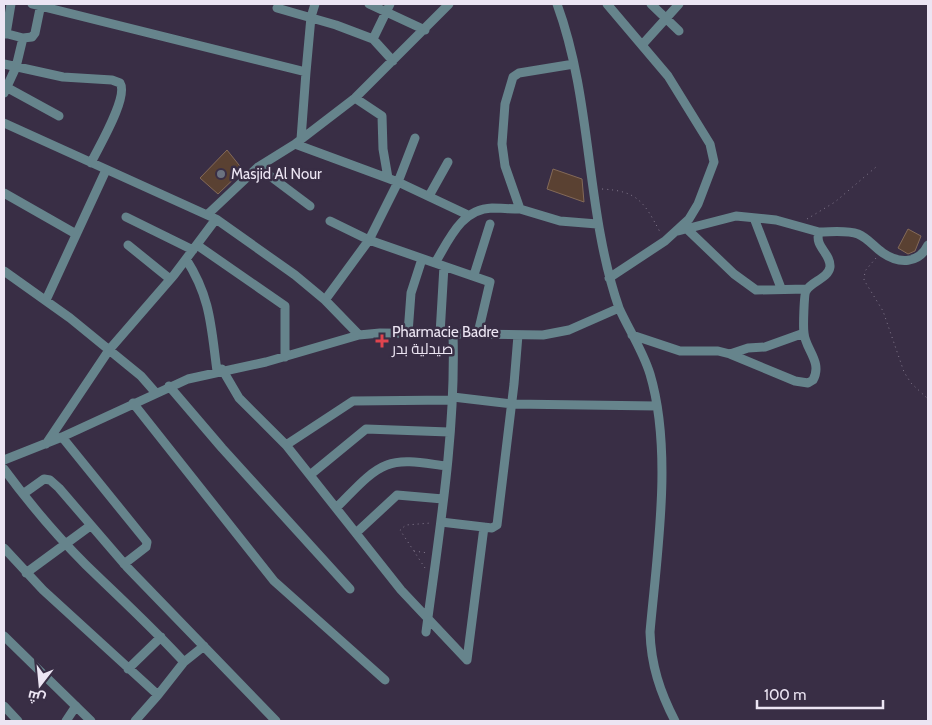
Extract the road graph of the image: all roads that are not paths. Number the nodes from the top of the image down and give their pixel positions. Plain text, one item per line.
1 (11, 4) edge
2 (38, 4) edge
3 (315, 4) edge
4 (369, 4) edge
5 (449, 4) edge
6 (557, 4) edge
7 (607, 4) edge
8 (651, 4) edge
9 (679, 4) edge
10 (388, 7) edge
11 (277, 8) dead end
12 (311, 17) junction
13 (666, 18) junction
14 (425, 30) junction
15 (679, 31) dead end
16 (5, 34) edge
17 (23, 38) junction
18 (373, 39) junction
19 (642, 45) junction
20 (393, 61) junction
21 (4, 64) edge
22 (574, 64) junction
23 (16, 66) junction
24 (306, 72) junction
25 (5, 90) edge
26 (355, 98) junction
27 (59, 116) dead end
28 (4, 122) edge
29 (415, 138) dead end
30 (298, 141) junction
31 (448, 162) dead end
32 (91, 163) junction
33 (258, 167) junction
34 (106, 170) junction
35 (388, 178) junction
36 (398, 182) junction
37 (4, 193) edge
38 (429, 196) junction
39 (310, 206) dead end
40 (520, 210) junction
41 (468, 214) junction
42 (207, 215) junction
43 (126, 217) dead end
44 (754, 218) junction
45 (216, 219) junction
46 (330, 221) dead end
47 (490, 224) dead end
48 (597, 224) junction
49 (688, 230) junction
50 (678, 231) junction
51 (820, 232) junction
52 (76, 234) junction
53 (369, 240) junction
54 (128, 245) dead end
55 (928, 245) edge
56 (195, 247) junction
57 (422, 258) junction
58 (186, 259) junction
59 (439, 264) junction
60 (4, 271) edge
61 (474, 275) junction
62 (609, 278) junction
63 (170, 279) junction
64 (780, 288) junction
65 (807, 288) junction
66 (46, 300) junction
67 (325, 300) junction
68 (619, 308) junction
69 (408, 333) junction
70 (478, 333) junction
71 (804, 333) junction
72 (440, 334) junction
73 (453, 334) junction
74 (359, 335) junction
75 (518, 335) junction
76 (632, 335) junction
77 (109, 350) junction
78 (730, 354) junction
79 (285, 357) junction
80 (220, 370) junction
81 (169, 386) junction
82 (155, 392) junction
83 (452, 398) junction
84 (133, 403) junction
85 (512, 404) junction
86 (657, 406) junction
87 (449, 432) junction
88 (62, 437) junction
89 (45, 444) junction
90 (286, 445) junction
91 (4, 460) edge
92 (446, 466) junction
93 (4, 469) edge
94 (310, 475) junction
95 (23, 494) junction
96 (443, 499) junction
97 (336, 508) junction
98 (441, 522) junction
99 (90, 526) junction
100 (484, 527) junction
101 (356, 533) junction
102 (66, 543) junction
103 (4, 548) edge
104 (124, 564) junction
105 (26, 573) junction
106 (350, 589) dead end
107 (428, 620) junction
108 (426, 632) dead end
109 (4, 636) edge
110 (161, 637) junction
111 (204, 646) junction
112 (184, 662) junction
113 (128, 669) junction
114 (385, 680) dead end
115 (158, 695) junction
116 (4, 706) edge
117 (76, 706) junction
118 (18, 721) edge
119 (66, 721) edge
120 (91, 721) edge
121 (135, 721) edge
122 (276, 721) edge
123 (675, 721) edge

1 - 16 street
2 - 17 street
2 - 24 street
3 - 12 street
4 - 10 street
5 - 14 street
6 - 22 street
7 - 19 street
8 - 13 street
9 - 13 street
10 - 14 street
10 - 18 street
11 - 12 street
12 - 18 street
12 - 24 street
13 - 15 street
13 - 19 street
14 - 20 street
16 - 17 street
17 - 23 street
18 - 20 street
19 - 50 street
20 - 26 street
21 - 23 street
22 - 40 street
22 - 48 street
23 - 25 street
23 - 32 street
24 - 30 street
25 - 27 street
26 - 30 street
26 - 35 street
28 - 32 street
29 - 36 street
30 - 33 street
30 - 35 street
31 - 38 street
32 - 34 street
33 - 39 street
33 - 42 street
34 - 42 street
34 - 52 street
35 - 36 street
36 - 38 street
36 - 53 street
37 - 52 street
38 - 41 street
40 - 41 street
40 - 48 street
41 - 59 street
42 - 45 street
43 - 56 street
44 - 49 street
44 - 51 street
44 - 64 street
45 - 56 street
45 - 67 street
46 - 53 street
47 - 61 street
48 - 62 street
49 - 50 street
49 - 64 street
50 - 62 street
51 - 55 street
51 - 65 street
52 - 66 street
53 - 57 street
53 - 67 street
54 - 63 street
56 - 58 street
56 - 79 street
57 - 59 street
57 - 69 street
58 - 63 street
58 - 80 street
59 - 61 street
59 - 72 street
60 - 66 street
61 - 70 street
62 - 68 street
63 - 77 street
64 - 65 street
65 - 71 street
66 - 77 street
67 - 74 street
68 - 75 street
68 - 76 street
69 - 72 street
69 - 74 street
70 - 73 street
70 - 75 street
71 - 78 street
71 - 78 street
72 - 73 street
73 - 83 street
74 - 79 street
75 - 85 street
76 - 78 street
76 - 86 street
77 - 82 street
77 - 89 street
79 - 80 street
80 - 81 street
80 - 90 street
81 - 82 street
81 - 106 street
82 - 84 street
83 - 85 street
83 - 87 street
83 - 90 street
84 - 88 street
84 - 114 street
85 - 86 street
85 - 100 street
86 - 123 street
87 - 92 street
87 - 94 street
88 - 89 street
88 - 104 street
89 - 91 street
90 - 94 street
92 - 96 street
92 - 97 street
93 - 95 street
94 - 97 street
95 - 99 street
95 - 102 street
96 - 98 street
96 - 101 street
97 - 101 street
98 - 100 street
98 - 107 street
99 - 102 street
99 - 104 street
100 - 107 street
101 - 107 street
102 - 105 street
102 - 110 street
103 - 105 street
104 - 111 street
105 - 113 street
107 - 108 street
109 - 117 street
110 - 112 street
110 - 113 street
111 - 112 street
111 - 122 street
112 - 115 street
113 - 115 street
115 - 121 street
116 - 118 street
117 - 119 street
117 - 120 street

